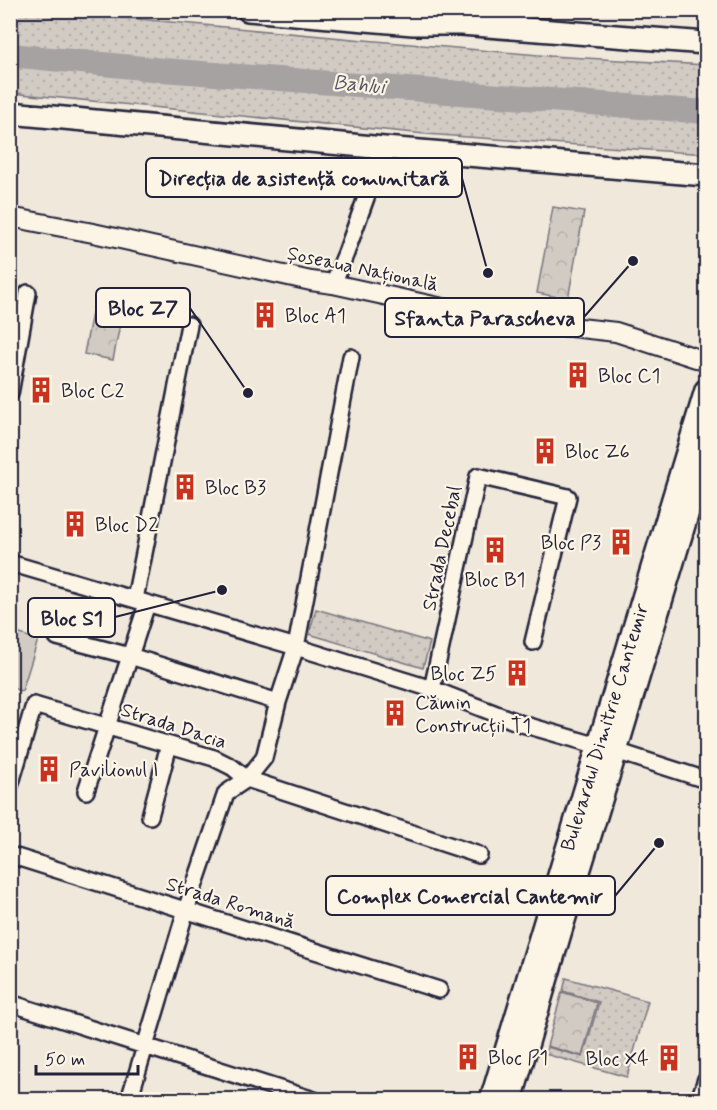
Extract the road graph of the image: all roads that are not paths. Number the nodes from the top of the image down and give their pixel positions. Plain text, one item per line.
1 (249, 10) edge
2 (434, 15) edge
3 (706, 43) edge
4 (10, 113) edge
5 (384, 148) junction
6 (706, 175) edge
7 (10, 217) edge
8 (333, 284) junction
9 (28, 293) dead end
10 (189, 325) dead end
11 (351, 357) dead end
12 (706, 359) edge
13 (706, 390) edge
14 (10, 394) edge
15 (706, 452) edge
16 (10, 562) edge
17 (141, 602) junction
18 (57, 637) dead end
19 (533, 642) dead end
20 (296, 647) junction
21 (130, 656) junction
22 (432, 689) junction
23 (278, 702) junction
24 (107, 726) junction
25 (170, 745) junction
26 (607, 749) junction
27 (247, 779) junction
28 (706, 780) edge
29 (10, 786) edge
30 (86, 791) dead end
31 (150, 816) dead end
32 (10, 855) edge
33 (479, 855) dead end
34 (186, 910) junction
35 (439, 990) dead end
36 (10, 1003) edge
37 (145, 1046) junction
38 (706, 1079) edge
39 (129, 1100) edge
40 (314, 1100) edge
41 (491, 1100) edge
42 (511, 1100) edge
43 (699, 1100) edge

1 - 2 main road
2 - 3 main road
4 - 5 main road
5 - 6 main road
5 - 8 street
7 - 8 street, Șoseaua Națională
8 - 12 street, Șoseaua Națională
9 - 14 street
10 - 17 street
11 - 20 street
13 - 26 main road, Bulevardul Dimitrie Cantemir
15 - 26 main road, Bulevardul Dimitrie Cantemir
16 - 17 street
17 - 20 street
17 - 21 street
18 - 21 street
19 - 22 street, Strada Decebal
20 - 22 street
20 - 23 street
21 - 23 street
21 - 24 street
22 - 26 street
23 - 27 street
24 - 25 street, Strada Dacia
24 - 29 street, Strada Dacia
24 - 30 street
25 - 27 street, Strada Dacia
25 - 31 street
26 - 28 street
26 - 41 main road, Bulevardul Dimitrie Cantemir
26 - 42 main road, Bulevardul Dimitrie Cantemir
27 - 33 street, Strada Dacia
27 - 34 street
32 - 34 street, Strada Romană
34 - 35 street, Strada Romană
34 - 37 street
36 - 37 street
37 - 39 street
37 - 40 street
38 - 43 street

